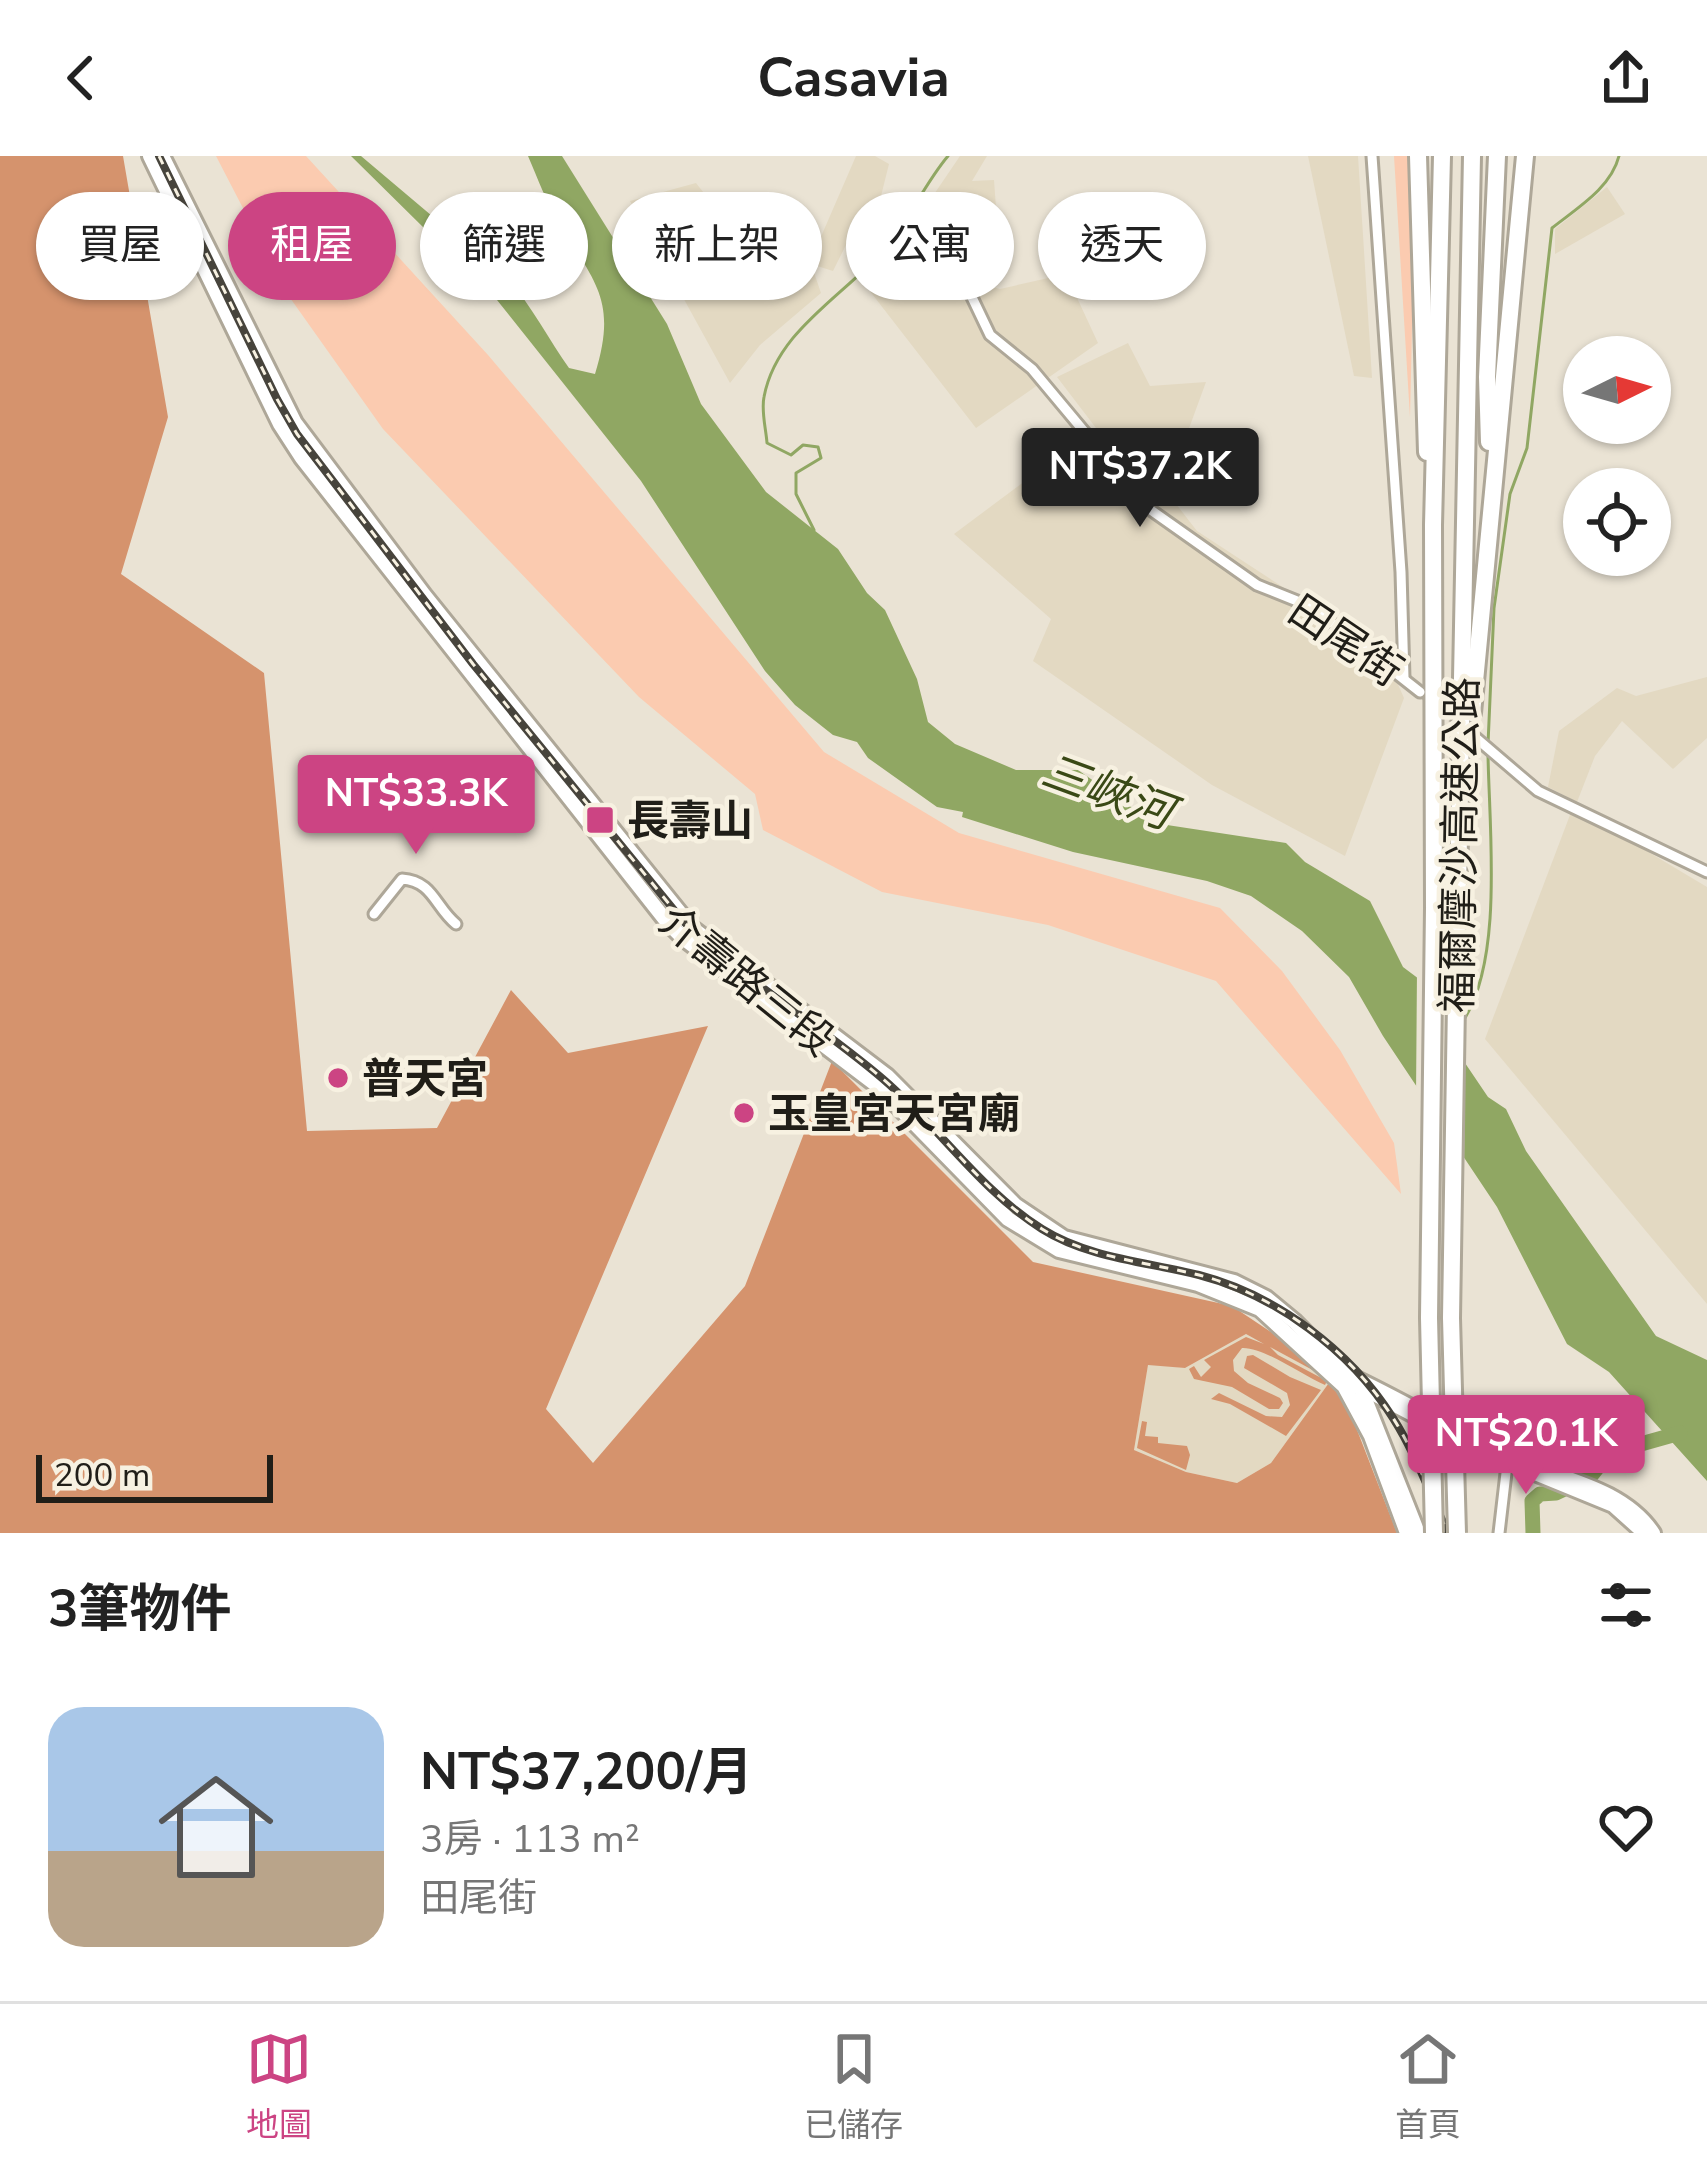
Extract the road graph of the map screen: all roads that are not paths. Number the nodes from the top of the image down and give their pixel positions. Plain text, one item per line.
1 (150, 156) edge
2 (163, 156) edge
3 (1372, 156) edge
4 (1418, 156) edge
5 (1442, 156) edge
6 (1472, 156) edge
7 (1497, 156) edge
8 (1525, 156) edge
9 (973, 300) edge
10 (1433, 525) junction
11 (1489, 539) junction
12 (1404, 678) junction
13 (1420, 692) tunnel mouth
14 (1484, 745) tunnel mouth
15 (1462, 827) junction
16 (1707, 872) edge
17 (374, 914) dead end
18 (456, 924) dead end
19 (1352, 1384) junction
20 (1404, 1411) junction
21 (1381, 1435) junction
22 (1507, 1459) junction
23 (1606, 1498) junction
24 (1407, 1533) edge
25 (1418, 1533) edge
26 (1434, 1533) edge
27 (1457, 1533) edge
28 (1499, 1533) edge
29 (1643, 1533) edge
30 (1654, 1533) edge

1 - 19 main road, 介壽路三段
2 - 19 main road, 介壽路三段
3 - 12 street
4 - 10 highway
5 - 10 highway, 福爾摩沙高速公路
6 - 15 highway, 福爾摩沙高速公路
7 - 11 highway
8 - 11 highway
9 - 12 street, 田尾街
10 - 26 highway, 福爾摩沙高速公路, bridge
11 - 15 highway
12 - 13 street, 田尾街
14 - 16 street
15 - 27 highway, 福爾摩沙高速公路, bridge
17 - 18 street
19 - 20 street
19 - 21 main road
19 - 22 street
19 - 24 main road
20 - 21 street
20 - 22 street
21 - 25 main road
22 - 23 street
22 - 28 street
23 - 29 street
23 - 30 street

